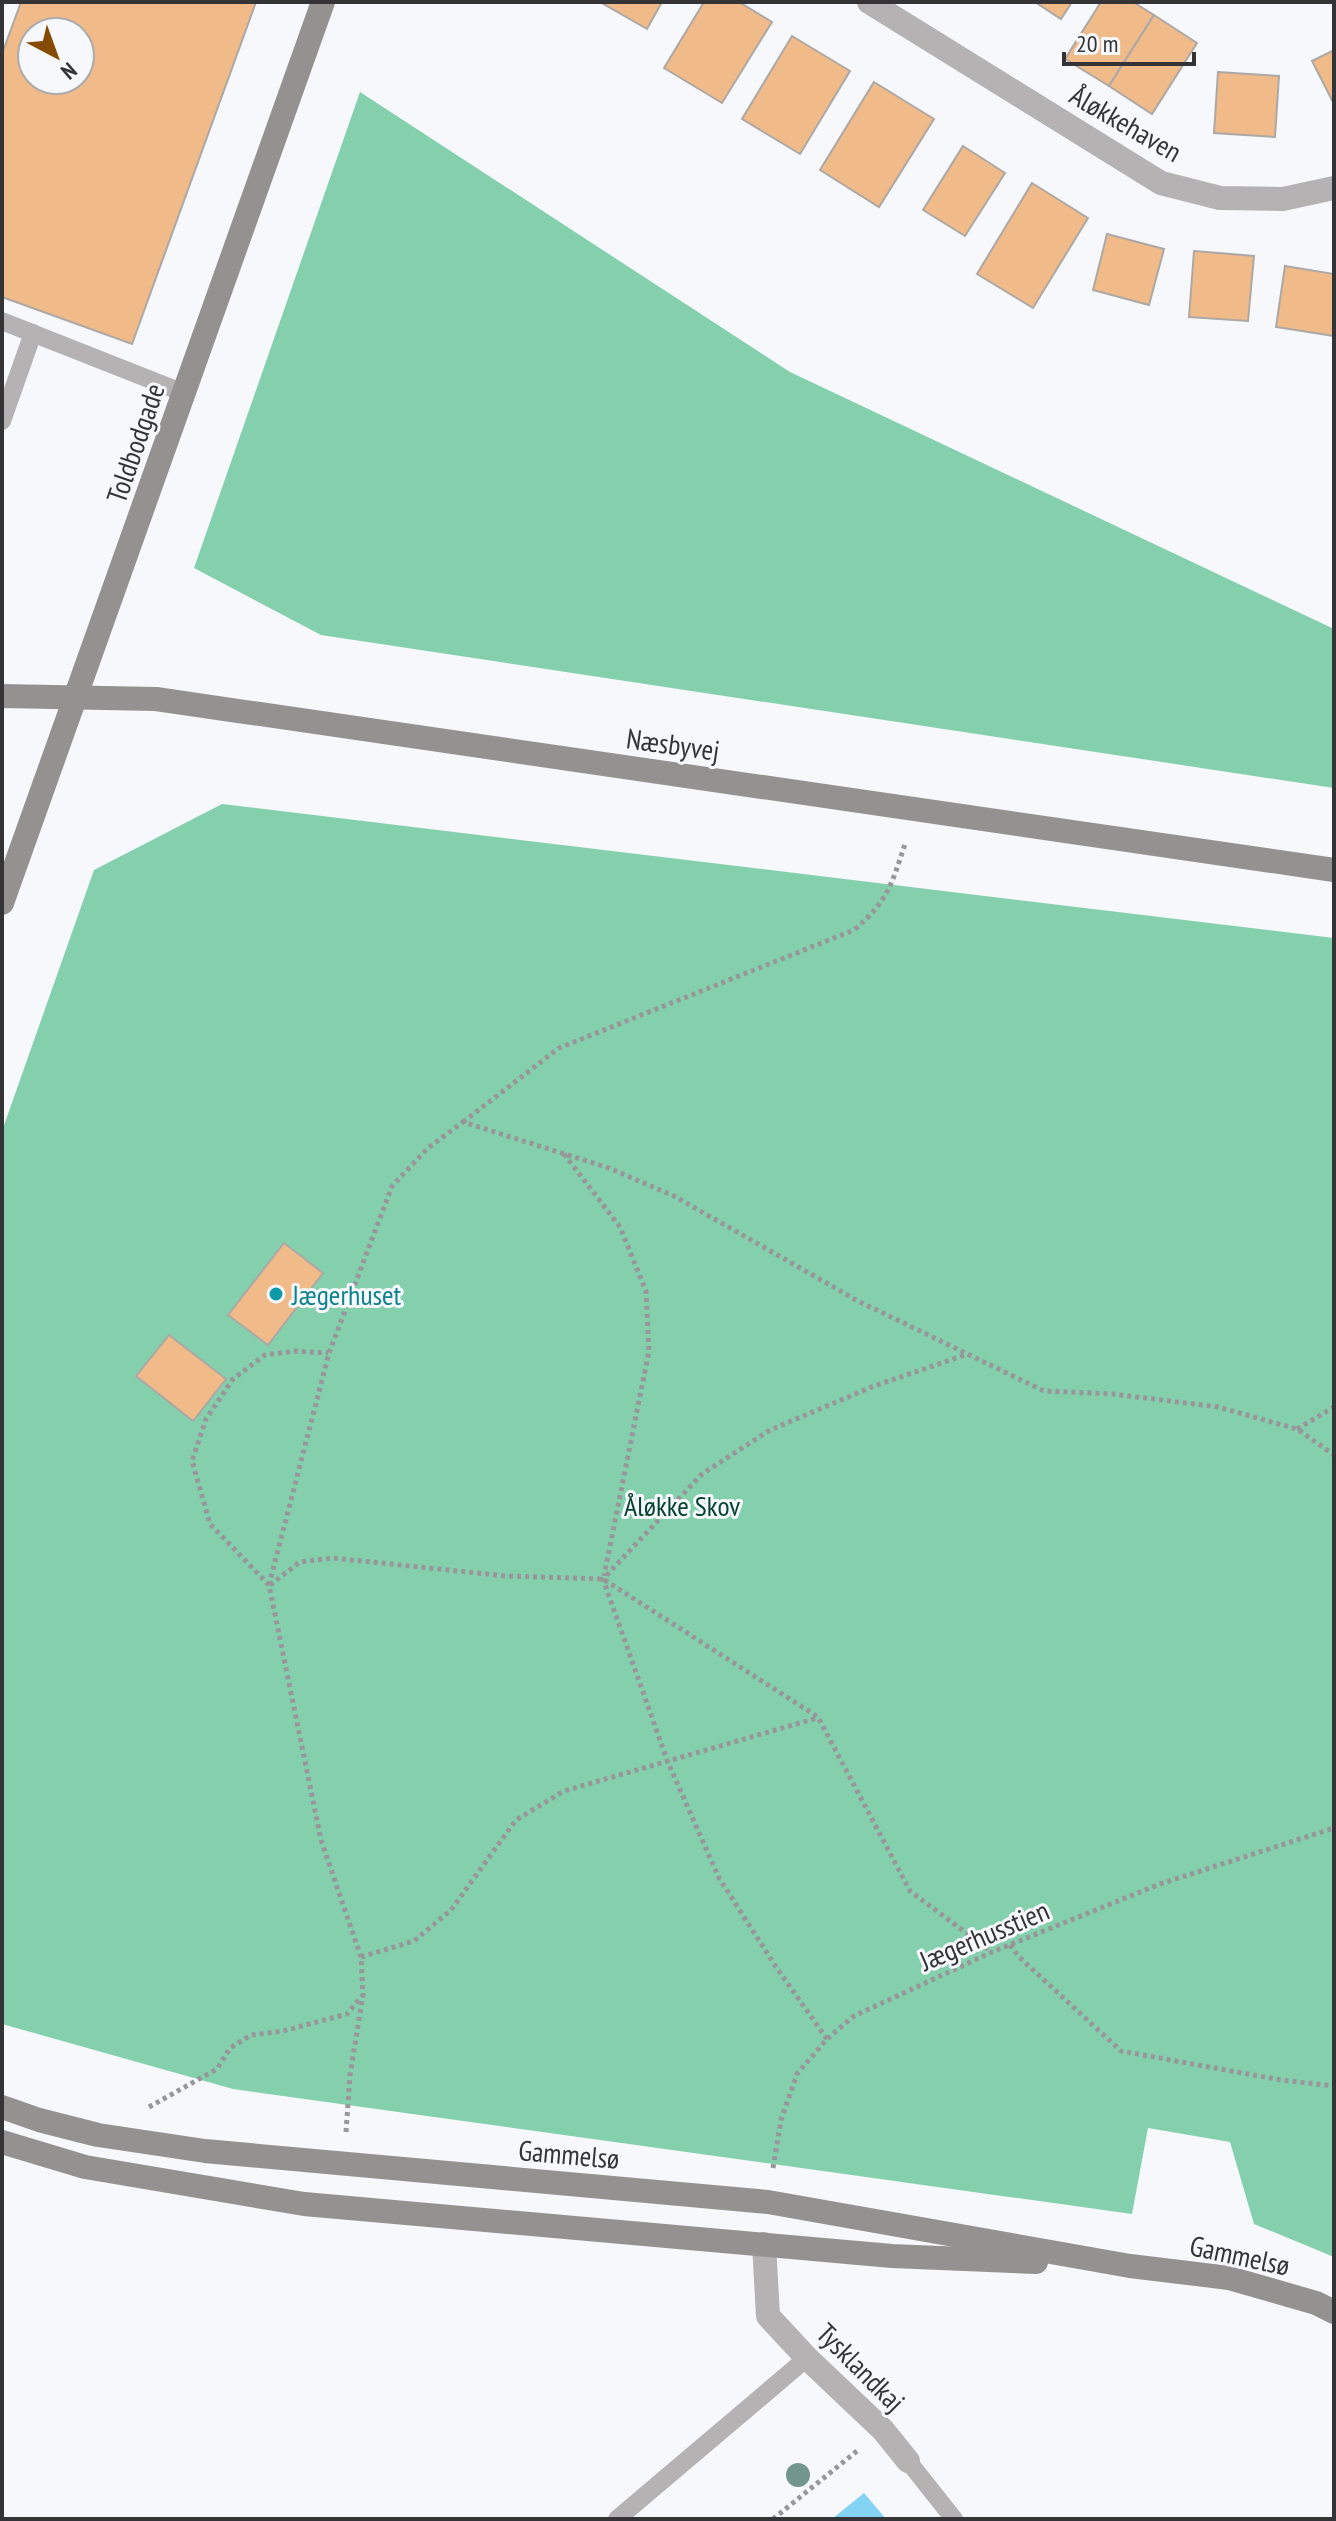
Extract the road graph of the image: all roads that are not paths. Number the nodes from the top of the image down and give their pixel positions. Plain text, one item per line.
1 (323, 2) edge
2 (869, 2) edge
3 (1334, 188) edge
4 (2, 321) edge
5 (33, 333) junction
6 (184, 393) junction
7 (2, 421) edge
8 (2, 696) edge
9 (76, 697) junction
10 (1334, 870) edge
11 (2, 903) edge
12 (2, 2107) edge
13 (2, 2142) edge
14 (764, 2244) junction
15 (1130, 2266) junction
16 (1334, 2312) edge
17 (807, 2358) junction
18 (908, 2461) joint
19 (617, 2519) edge
20 (954, 2519) edge

1 - 6 street, Toldbodgade
2 - 3 street, Åløkkehaven
4 - 5 lane
5 - 6 lane
5 - 7 lane
6 - 9 street, Toldbodgade
8 - 9 street, Næsbyvej
9 - 10 street, Næsbyvej
9 - 11 street, Toldbodgade
12 - 15 street, Gammelsø
13 - 14 street, Gammelsø
14 - 15 street, Gammelsø
14 - 17 street, Tysklandkaj
15 - 16 street, Gammelsø
17 - 18 street, Tysklandkaj
17 - 19 lane
18 - 20 lane, Tysklandkaj

